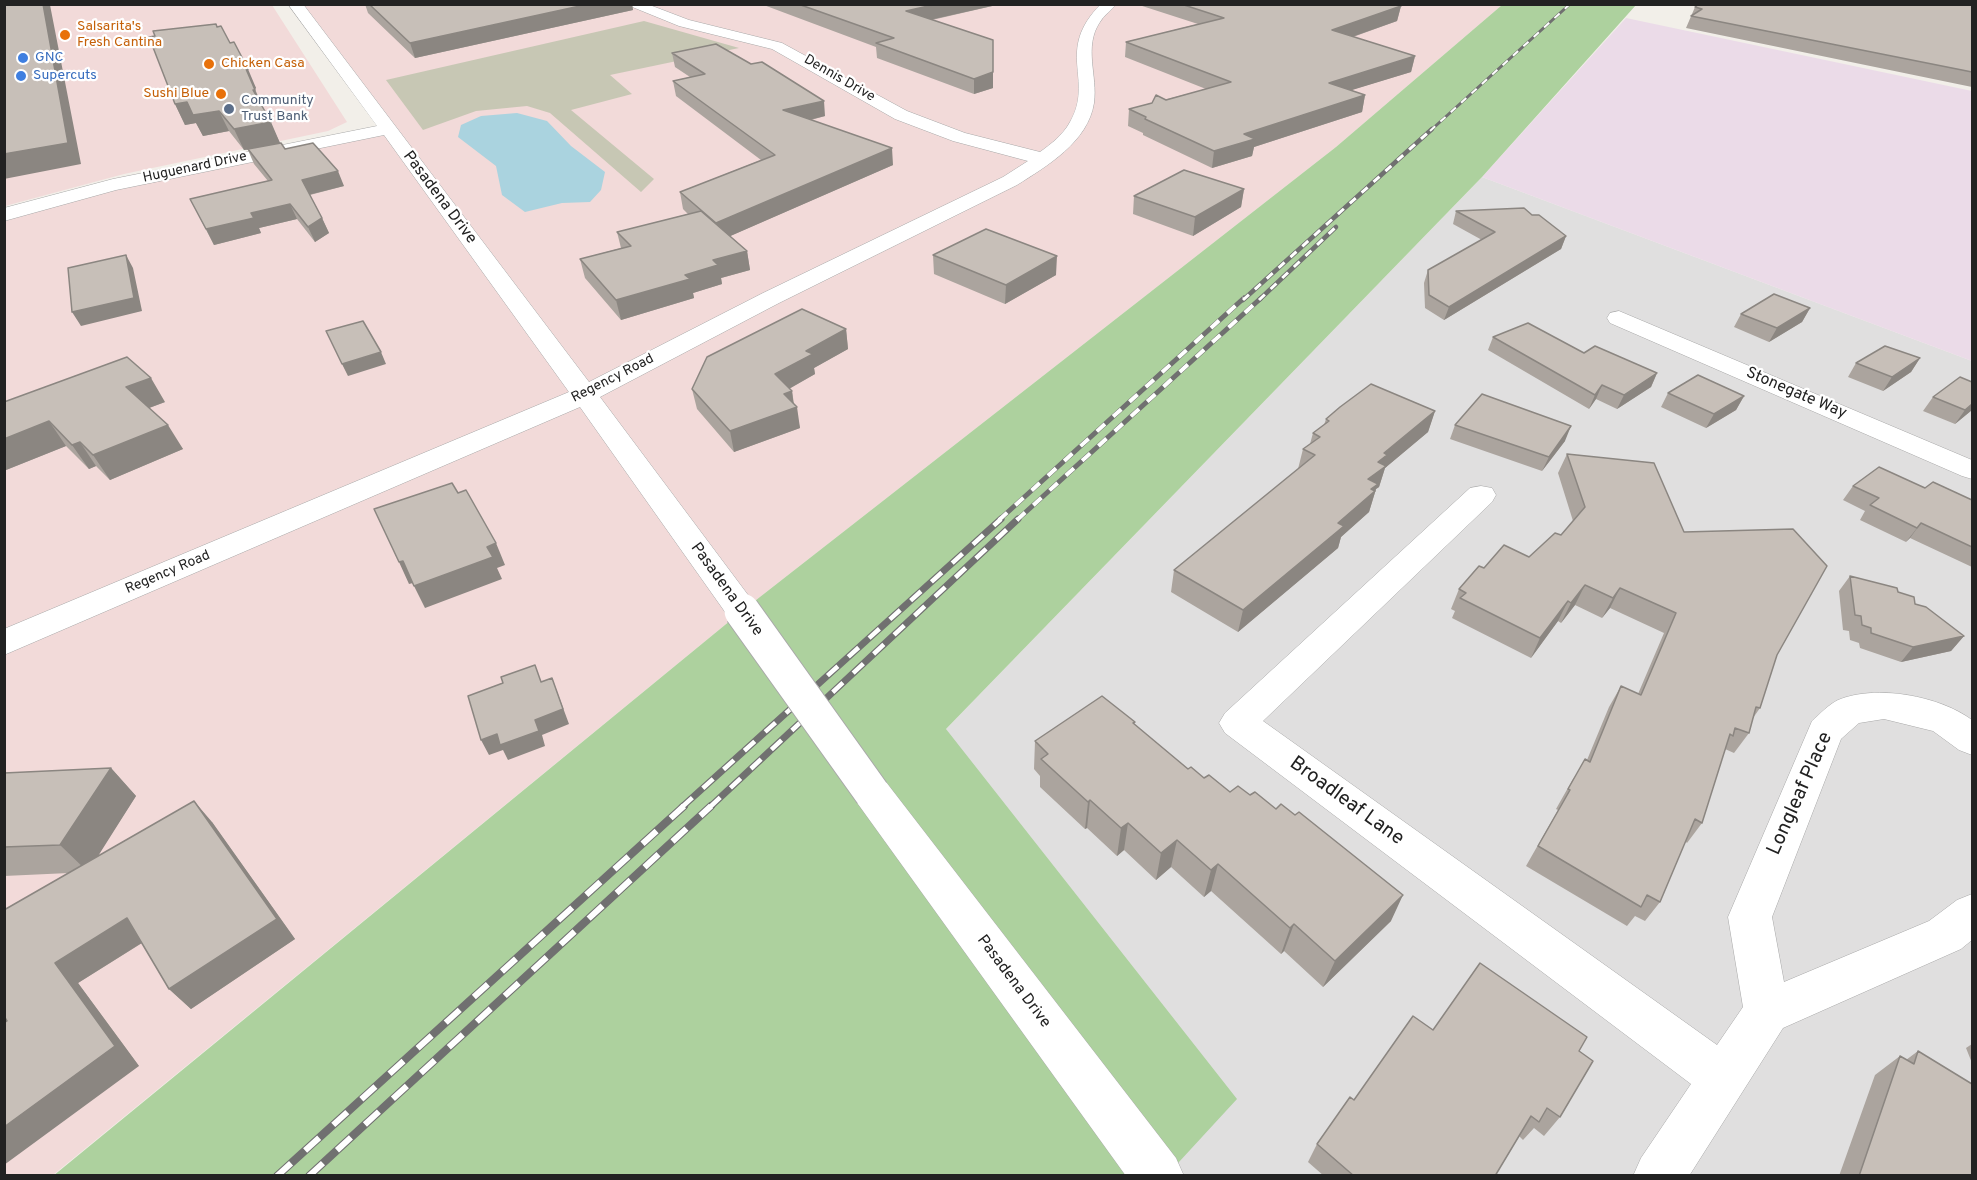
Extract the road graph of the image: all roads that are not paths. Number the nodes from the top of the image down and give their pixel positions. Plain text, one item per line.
1 (295, 4) edge
2 (632, 4) edge
3 (1109, 4) edge
4 (387, 129) junction
5 (1044, 159) junction
6 (4, 215) edge
7 (1618, 318) dead end
8 (584, 395) junction
9 (1972, 470) edge
10 (1481, 495) dead end
11 (4, 643) edge
12 (1972, 740) edge
13 (1972, 914) edge
14 (1767, 1012) junction
15 (1724, 1079) junction
16 (1158, 1176) edge
17 (1659, 1176) edge

1 - 4 street, Pasadena Drive
2 - 5 street, Dennis Drive
3 - 5 street, Regency Road
4 - 6 street, Huguenard Drive
4 - 8 street, Pasadena Drive
5 - 8 street, Regency Road
7 - 9 street, Stonegate Way
8 - 11 street, Regency Road
8 - 16 street, Pasadena Drive, bridge
10 - 15 street, Broadleaf Lane
12 - 14 street, Longleaf Place
13 - 14 street
14 - 15 street
15 - 17 street

